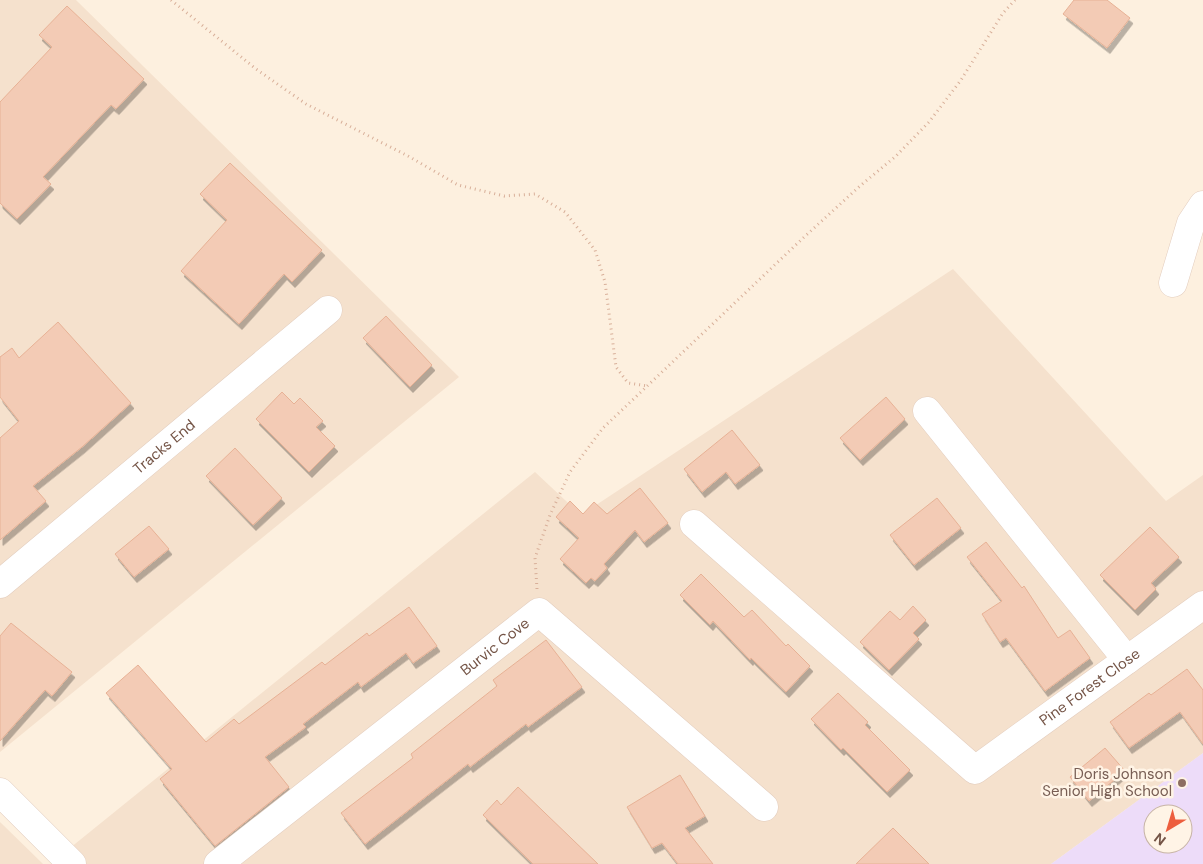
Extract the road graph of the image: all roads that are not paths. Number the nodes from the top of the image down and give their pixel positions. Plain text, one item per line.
1 (1203, 205) edge
2 (1173, 282) dead end
3 (328, 310) dead end
4 (927, 411) dead end
5 (694, 524) dead end
6 (0, 584) edge
7 (1203, 605) edge
8 (1127, 660) junction
9 (0, 792) edge
10 (764, 806) dead end
11 (72, 864) edge
12 (218, 864) edge

1 - 2 street
3 - 6 street, Tracks End
4 - 8 street
5 - 8 street, Pine Forest Close
7 - 8 street, Pine Forest Close
9 - 11 street
10 - 12 street, Burvic Cove

